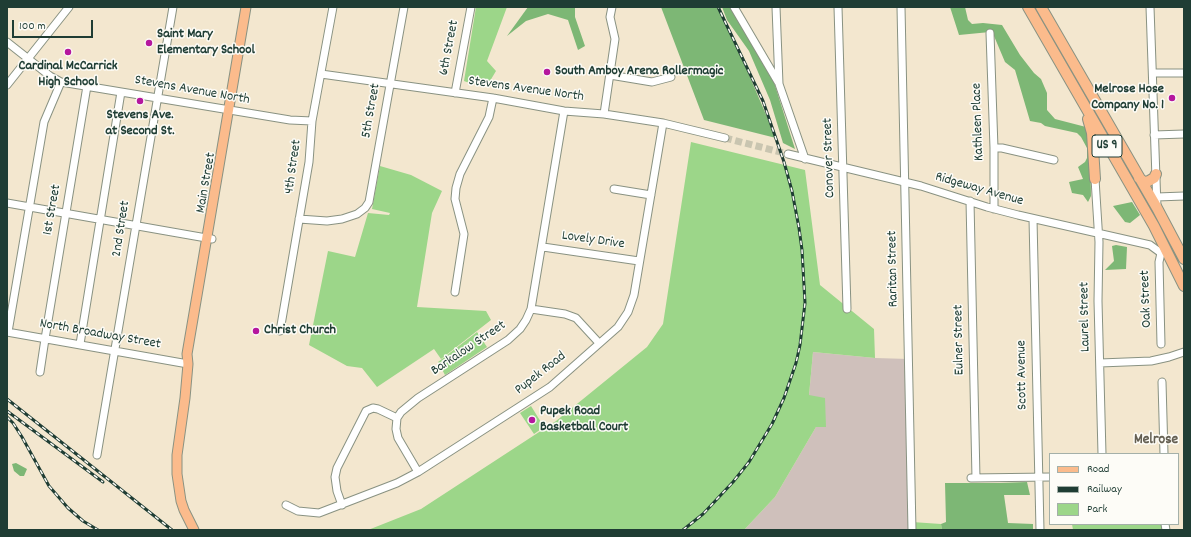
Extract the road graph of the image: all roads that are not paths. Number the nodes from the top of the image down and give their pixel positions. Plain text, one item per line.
1 (69, 7) edge
2 (173, 7) edge
3 (246, 7) edge
4 (251, 7) edge
5 (333, 7) edge
6 (402, 7) edge
7 (471, 7) edge
8 (612, 7) edge
9 (734, 7) edge
10 (776, 7) edge
11 (838, 7) edge
12 (901, 7) edge
13 (1028, 7) edge
14 (1041, 7) edge
15 (1150, 7) edge
16 (990, 34) dead end
17 (7, 42) edge
18 (28, 59) junction
19 (1152, 73) junction
20 (1184, 73) edge
21 (321, 74) junction
22 (610, 75) junction
23 (671, 77) dead end
24 (61, 82) junction
25 (780, 84) junction
26 (7, 85) edge
27 (390, 85) junction
28 (87, 86) junction
29 (122, 92) junction
30 (455, 93) junction
31 (157, 98) junction
32 (493, 98) junction
33 (1084, 106) junction
34 (231, 110) junction
35 (564, 111) junction
36 (604, 114) junction
37 (312, 121) junction
38 (663, 123) junction
39 (1184, 134) edge
40 (1154, 135) junction
41 (725, 138) tunnel mouth
42 (994, 148) junction
43 (788, 154) tunnel mouth
44 (805, 158) junction
45 (1054, 160) dead end
46 (843, 168) junction
47 (1156, 174) junction
48 (1139, 178) junction
49 (1095, 179) joint
50 (905, 183) junction
51 (614, 189) dead end
52 (651, 195) junction
53 (1184, 196) edge
54 (1157, 197) junction
55 (970, 202) junction
56 (7, 203) edge
57 (29, 207) junction
58 (1157, 208) junction
59 (994, 209) junction
60 (66, 213) junction
61 (299, 219) junction
62 (1033, 219) junction
63 (100, 220) junction
64 (136, 226) junction
65 (1098, 234) junction
66 (209, 238) junction
67 (543, 247) junction
68 (1181, 250) edge
69 (1162, 253) junction
70 (1184, 259) edge
71 (639, 261) junction
72 (1175, 266) junction
73 (1184, 286) edge
74 (455, 292) dead end
75 (531, 309) junction
76 (847, 309) dead end
77 (280, 331) dead end
78 (7, 332) edge
79 (45, 339) junction
80 (599, 343) junction
81 (80, 344) junction
82 (1161, 344) dead end
83 (115, 351) junction
84 (1184, 352) edge
85 (1100, 362) junction
86 (188, 364) junction
87 (40, 372) dead end
88 (1162, 382) dead end
89 (397, 418) junction
90 (1102, 453) edge
91 (1164, 453) edge
92 (97, 455) dead end
93 (418, 472) junction
94 (1039, 477) junction
95 (1049, 477) edge
96 (286, 505) dead end
97 (342, 505) junction
98 (194, 530) edge
99 (912, 530) edge
100 (1040, 530) edge

1 - 18 street
2 - 31 street, 2nd Street
3 - 34 main road, Main Street
4 - 34 main road, Main Street
5 - 21 street, 4th Street
6 - 27 street, 5th Street
7 - 30 street, 6th Street
8 - 22 street
9 - 25 street
10 - 25 street
11 - 46 street, Conover Street
12 - 50 street, Raritan Street
13 - 33 highway, US 9
14 - 48 highway, US 9
15 - 19 street
16 - 42 street, Kathleen Place
17 - 18 street, Stevens Avenue North
18 - 24 street, Stevens Avenue North
18 - 26 street
19 - 20 street
19 - 40 street
21 - 27 street, Stevens Avenue North
21 - 37 street, 4th Street
22 - 23 street
22 - 36 street
24 - 28 street, Stevens Avenue North
24 - 57 street
25 - 44 street
27 - 30 street, Stevens Avenue North
27 - 61 street, 5th Street
28 - 29 street, Stevens Avenue North
28 - 60 street, 1st Street
29 - 31 street, Stevens Avenue North
29 - 63 street
30 - 32 street, Stevens Avenue North
31 - 34 street, Stevens Avenue North
31 - 64 street, 2nd Street
32 - 35 street, Stevens Avenue North
32 - 74 street
33 - 49 highway
33 - 72 highway, US 9
34 - 37 street, Stevens Avenue North
34 - 66 main road, Main Street
35 - 36 street, Stevens Avenue North
35 - 67 street, Barkalow Street
36 - 38 street, Stevens Avenue North
37 - 61 street, 4th Street
38 - 41 street, Stevens Avenue North
38 - 52 street, Pupek Road
39 - 40 street
40 - 47 street
42 - 45 street
42 - 59 street, Kathleen Place
43 - 44 street, Ridgeway Avenue
44 - 46 street, Ridgeway Avenue
46 - 50 street, Ridgeway Avenue
46 - 76 street, Conover Street
47 - 48 highway
47 - 54 street
48 - 58 highway, US 9
49 - 65 street, Laurel Street
50 - 55 street, Ridgeway Avenue
50 - 99 street, Raritan Street
51 - 52 street
52 - 71 street, Pupek Road
53 - 54 street
54 - 58 street
55 - 59 street, Ridgeway Avenue
55 - 94 street, Eulner Street
56 - 57 street
57 - 60 street
57 - 78 street
58 - 68 highway, US 9
59 - 62 street, Ridgeway Avenue
60 - 63 street
60 - 79 street, 1st Street
61 - 77 street, 4th Street
62 - 65 street, Ridgeway Avenue
62 - 94 street, Scott Avenue
63 - 64 street
63 - 81 street
64 - 66 street
64 - 83 street, 2nd Street
65 - 69 street, Ridgeway Avenue
65 - 85 street, Laurel Street
66 - 86 main road, Main Street
67 - 71 street, Lovely Drive
67 - 75 street, Barkalow Street
68 - 70 highway, US 9
69 - 72 highway
69 - 82 street, Oak Street
71 - 80 street, Pupek Road
72 - 73 highway, US 9
75 - 80 street
75 - 89 street, Barkalow Street
78 - 79 street, North Broadway Street
79 - 81 street, North Broadway Street
79 - 87 street, 1st Street
80 - 93 street, Pupek Road
81 - 83 street, North Broadway Street
83 - 86 street, North Broadway Street
83 - 92 street, 2nd Street
84 - 85 street
85 - 90 street, Laurel Street
86 - 98 main road, Main Street
88 - 91 street
89 - 93 street
89 - 97 street
93 - 97 street, Pupek Road
94 - 95 street
94 - 100 street, Scott Avenue
96 - 97 street, Pupek Road

